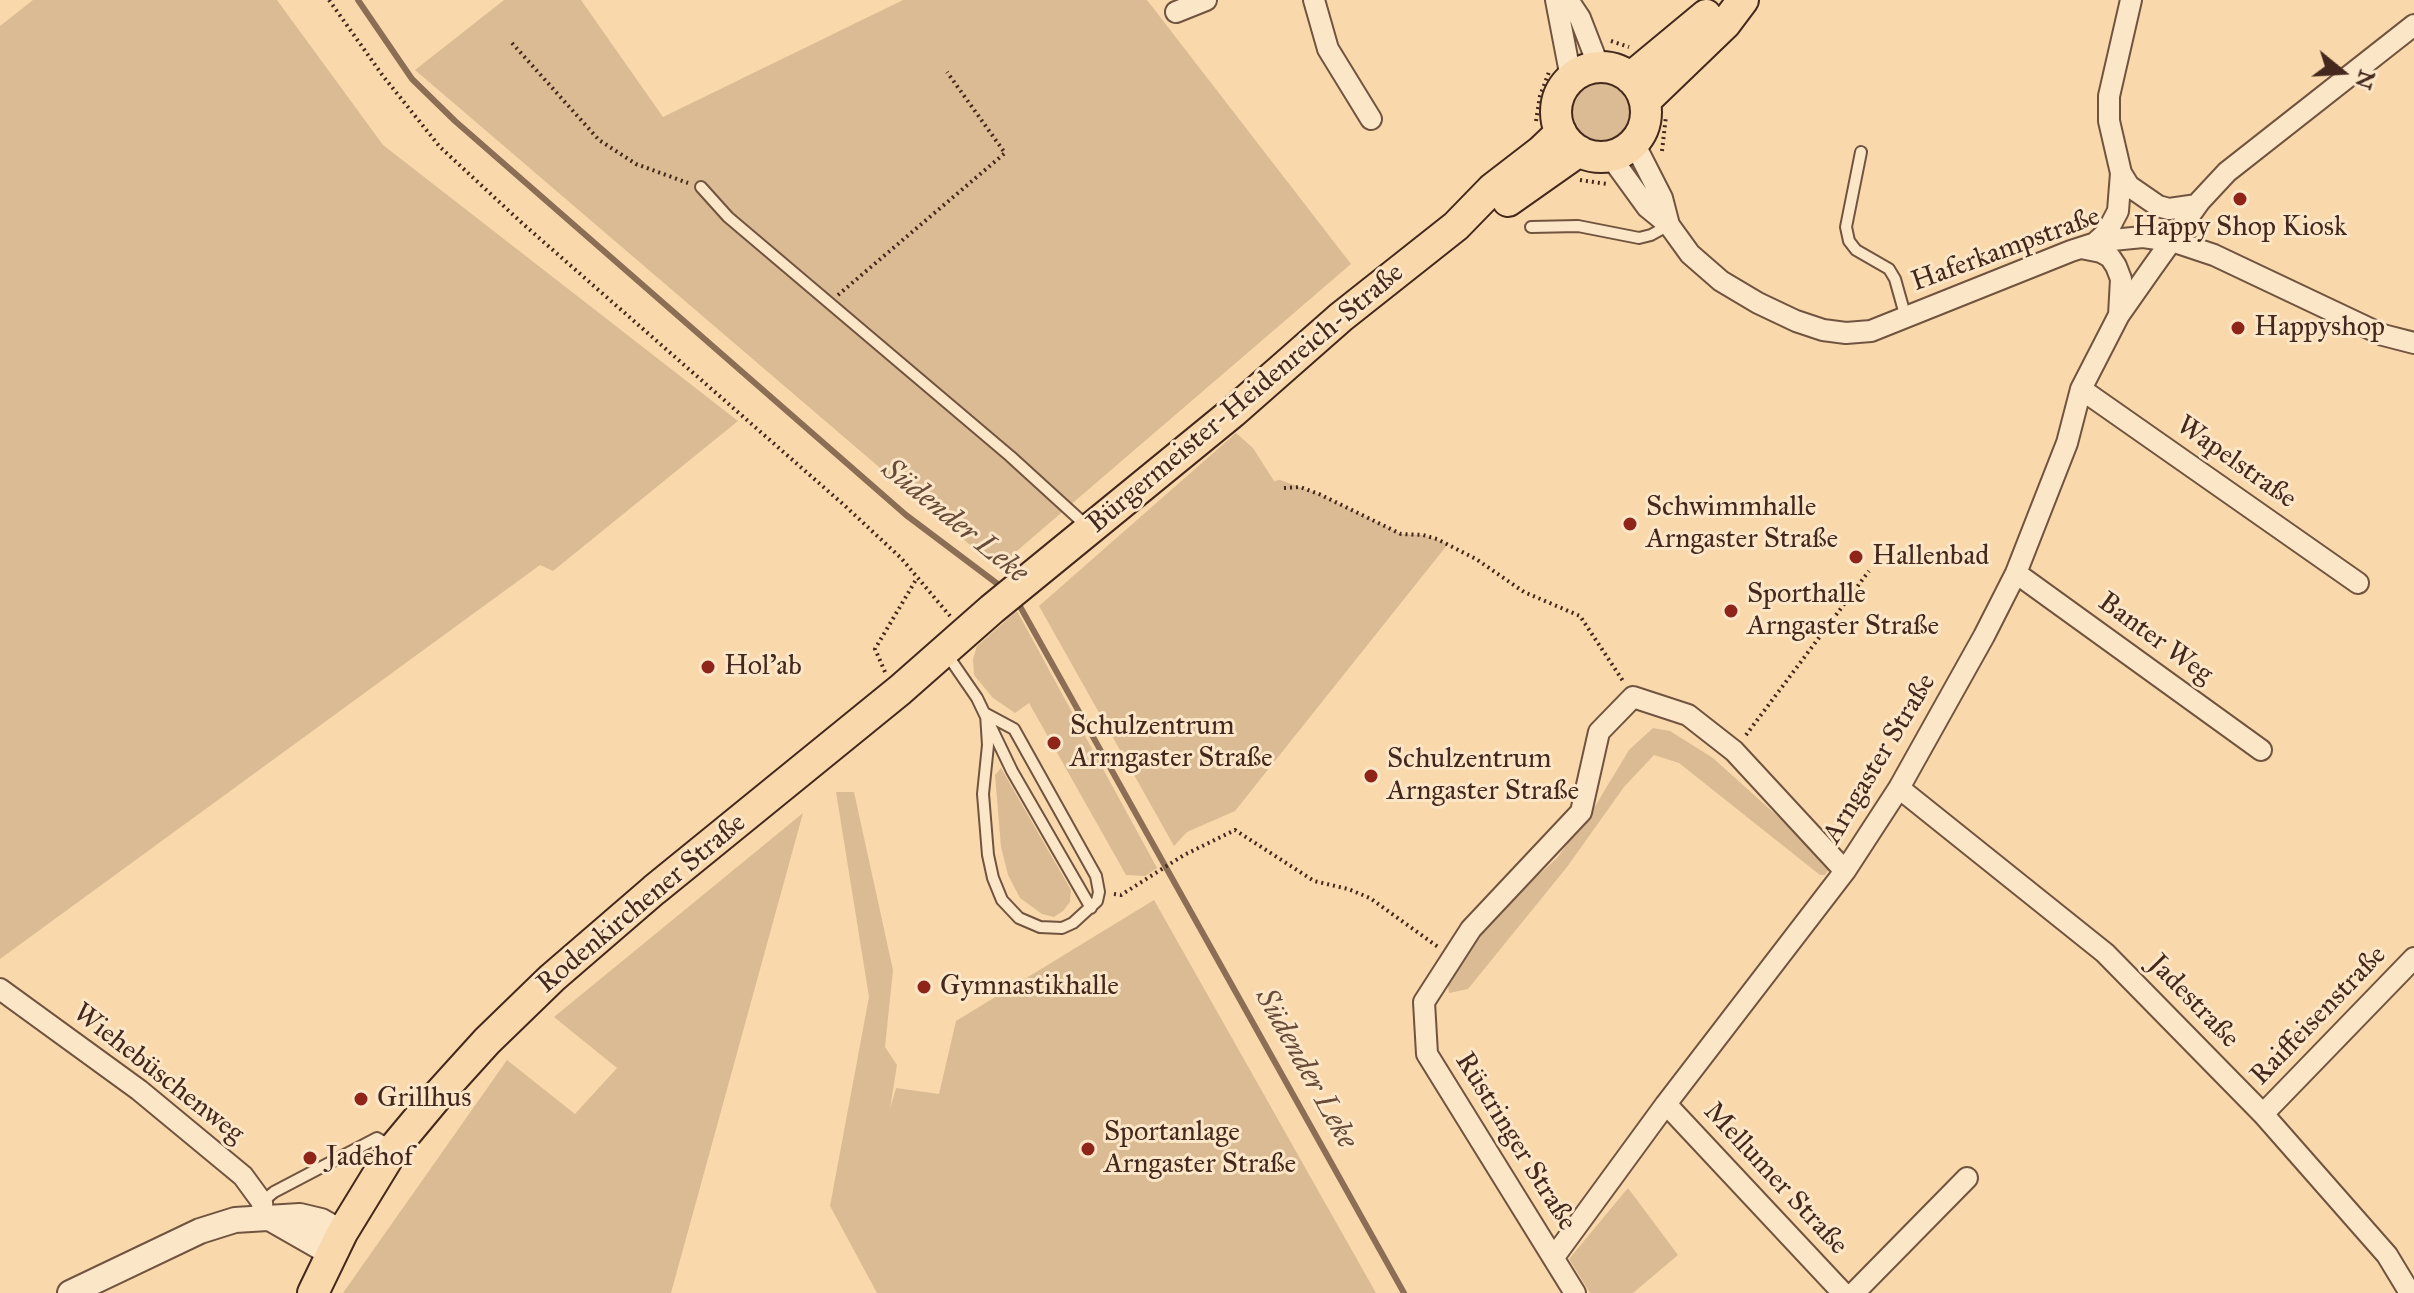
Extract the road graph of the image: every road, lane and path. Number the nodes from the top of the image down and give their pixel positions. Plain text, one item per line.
1 (329, 0) edge
2 (1206, 0) edge
3 (1314, 0) edge
4 (1556, 0) edge
5 (1568, 0) edge
6 (1724, 0) edge
7 (1743, 0) edge
8 (2131, 0) edge
9 (1176, 12) dead end
10 (2414, 25) edge
11 (512, 43) dead end
12 (1599, 67) junction
13 (947, 72) dead end
14 (1571, 78) junction
15 (1638, 90) junction
16 (1371, 119) dead end
17 (1570, 142) junction
18 (1622, 150) junction
19 (1861, 152) dead end
20 (2121, 173) junction
21 (701, 187) joint
22 (2138, 193) junction
23 (2197, 205) junction
24 (1669, 225) junction
25 (1531, 227) dead end
26 (2172, 241) junction
27 (2088, 246) junction
28 (830, 301) junction
29 (2119, 315) junction
30 (1906, 318) junction
31 (2414, 343) edge
32 (2081, 389) junction
33 (1284, 488) dead end
34 (1090, 530) junction
35 (1869, 571) dead end
36 (1037, 572) joint
37 (2016, 573) junction
38 (918, 577) junction
39 (2358, 583) dead end
40 (955, 620) dead end
41 (946, 652) junction
42 (887, 676) dead end
43 (1633, 697) junction
44 (986, 714) junction
45 (2261, 750) dead end
46 (1734, 751) junction
47 (1899, 788) junction
48 (1845, 871) junction
49 (1099, 892) junction
50 (1091, 908) junction
51 (1452, 957) junction
52 (2414, 958) edge
53 (0, 989) edge
54 (1666, 1104) junction
55 (2263, 1114) junction
56 (394, 1148) junction
57 (1967, 1178) dead end
58 (264, 1212) junction
59 (336, 1243) junction
60 (1554, 1257) junction
61 (70, 1293) edge
62 (313, 1293) edge
63 (1575, 1293) edge
64 (1843, 1293) edge
65 (1854, 1293) edge
66 (2410, 1293) edge

1 - 38 path
2 - 9 street
3 - 16 street
4 - 14 street
5 - 12 street
6 - 15 main road
7 - 15 main road
8 - 20 street
10 - 23 street
11 - 21 path
12 - 14 main road
12 - 15 main road
13 - 28 path
14 - 17 main road
15 - 18 main road
17 - 18 main road
17 - 34 main road, Bürgermeister-Heidenreich-Straße
18 - 24 street, Haferkampstraße
19 - 30 lane
20 - 22 street
20 - 27 street
21 - 28 lane
22 - 23 street
22 - 26 street
23 - 26 street
24 - 25 lane
24 - 30 street, Haferkampstraße
26 - 27 street, Haferkampstraße
26 - 29 street, Arngaster Straße
26 - 31 street, Haferkampstraße
27 - 29 street
27 - 30 street, Haferkampstraße
28 - 34 lane
29 - 32 street, Arngaster Straße
32 - 37 street, Arngaster Straße
32 - 39 street, Wapelstraße
33 - 43 path
34 - 36 main road, Bürgermeister-Heidenreich-Straße
35 - 46 path
36 - 41 main road, Rodenkirchener Straße
37 - 45 street, Banter Weg
37 - 47 street, Arngaster Straße
38 - 40 path
38 - 42 path
41 - 44 lane
41 - 56 main road, Rodenkirchener Straße
43 - 46 street
43 - 51 street, Rüstringer Straße
44 - 49 lane
44 - 50 lane
44 - 50 lane
46 - 48 street
47 - 48 street, Arngaster Straße
47 - 55 street, Jadestraße
48 - 54 street, Arngaster Straße
49 - 50 lane
49 - 51 path
51 - 60 street, Rüstringer Straße
52 - 55 street, Raiffeisenstraße
53 - 58 street, Wiehebüschenweg
54 - 60 street, Arngaster Straße
54 - 64 street, Mellumer Straße
55 - 66 street, Jadestraße
56 - 58 lane
56 - 59 main road, Rodenkirchener Straße
57 - 65 street, Mellumer Straße
58 - 59 street
58 - 61 street
59 - 62 main road, Rodenkirchener Straße
60 - 63 street, Rüstringer Straße

